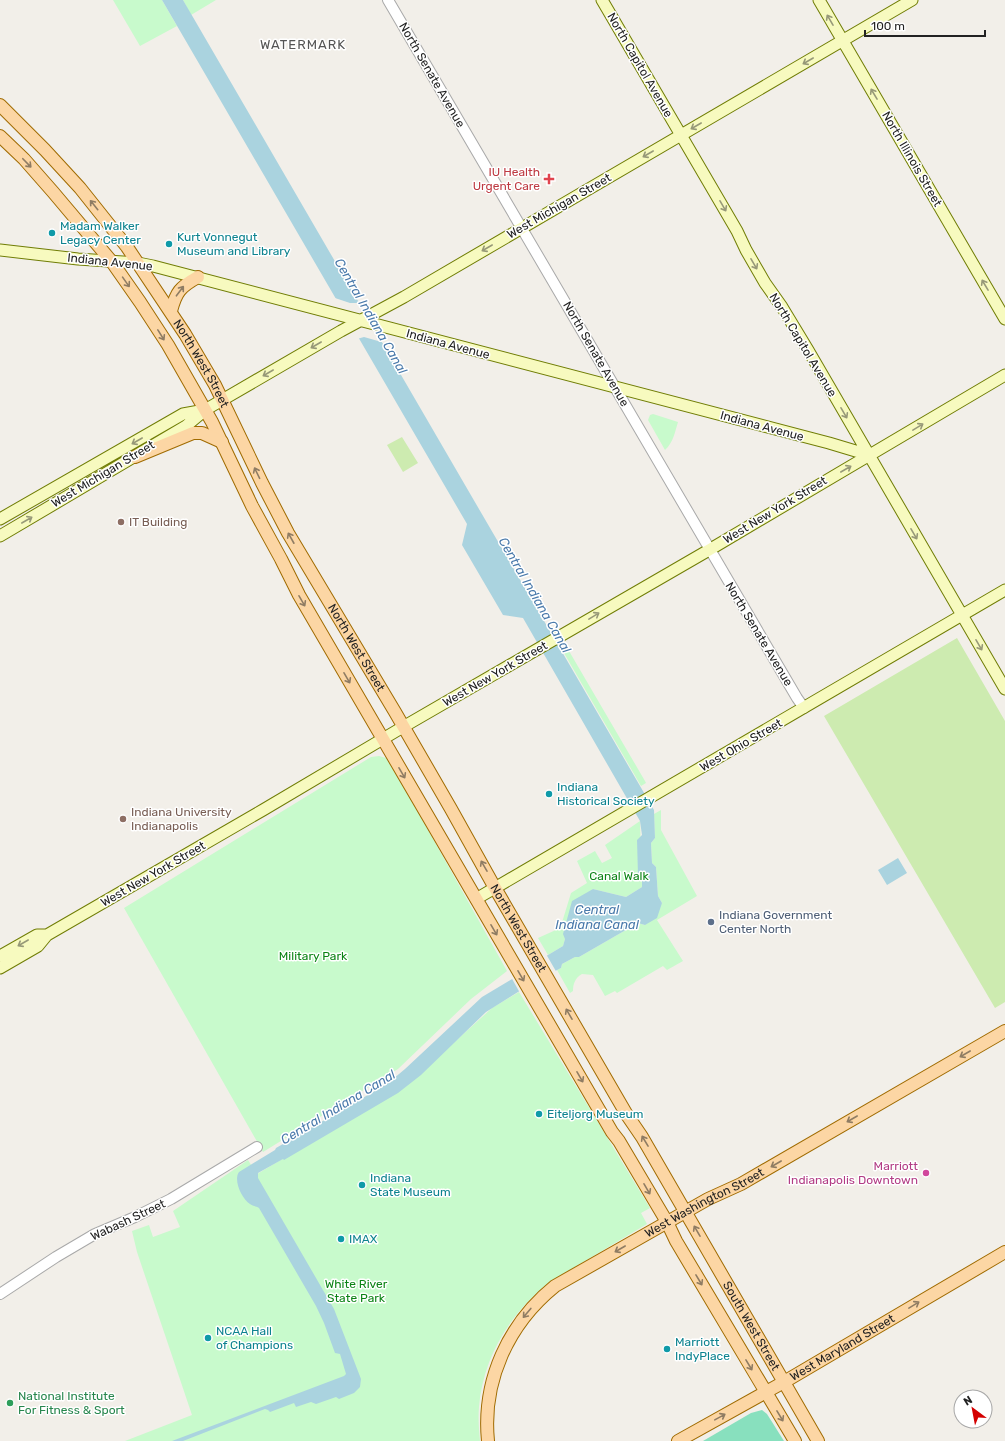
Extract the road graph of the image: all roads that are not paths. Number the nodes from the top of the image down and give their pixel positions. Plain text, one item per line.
1 (388, 0) edge
2 (602, 0) edge
3 (819, 0) edge
4 (912, 0) edge
5 (842, 41) junction
6 (0, 106) edge
7 (681, 134) junction
8 (0, 136) edge
9 (522, 228) junction
10 (0, 250) edge
11 (112, 262) junction
12 (138, 263) junction
13 (198, 277) junction
14 (171, 311) junction
15 (1005, 319) edge
16 (361, 321) junction
17 (1005, 375) edge
18 (615, 387) junction
19 (222, 400) junction
20 (205, 410) junction
21 (222, 442) junction
22 (869, 455) junction
23 (135, 457) junction
24 (0, 519) edge
25 (0, 536) edge
26 (709, 550) junction
27 (1005, 590) edge
28 (962, 616) junction
29 (1005, 689) edge
30 (804, 708) junction
31 (403, 727) junction
32 (382, 739) junction
33 (495, 888) junction
34 (476, 899) junction
35 (47, 935) junction
36 (0, 956) edge
37 (0, 968) edge
38 (1005, 1031) edge
39 (257, 1147) dead end
40 (686, 1212) junction
41 (667, 1222) junction
42 (1005, 1252) edge
43 (0, 1294) edge
44 (784, 1382) junction
45 (765, 1392) junction
46 (488, 1441) edge
47 (678, 1441) edge
48 (795, 1441) edge
49 (818, 1441) edge

1 - 9 street, North Senate Avenue
2 - 7 main road, North Capitol Avenue
5 -> 3 main road, North Illinois Street
4 - 5 main road, West Michigan Street
5 -> 7 main road, West Michigan Street
15 -> 5 main road, North Illinois Street
12 -> 6 main road, North West Street
7 -> 9 main road, West Michigan Street
7 -> 22 main road, North Capitol Avenue
8 -> 11 main road, North West Street
9 -> 16 main road, West Michigan Street
9 - 18 street, North Senate Avenue
10 - 11 main road, Indiana Avenue
11 - 12 main road, Indiana Avenue
11 -> 20 main road, North West Street
12 - 13 main road, Indiana Avenue
12 - 14 main road, North West Street
14 -> 13 main road
13 - 16 main road, Indiana Avenue
14 - 19 main road, North West Street
16 - 18 main road, Indiana Avenue
16 -> 19 main road, West Michigan Street
22 -> 17 main road, West New York Street
18 - 22 main road, Indiana Avenue
18 - 26 street, North Senate Avenue
19 - 20 main road, West Michigan Street
31 -> 19 main road, North West Street
20 - 21 main road, North West Street
20 - 23 main road, West Michigan Street
20 -> 24 main road, West Michigan Street
21 - 23 main road
21 -> 32 main road, North West Street
26 -> 22 main road, West New York Street
22 -> 28 main road, North Capitol Avenue
25 -> 23 main road, West Michigan Street
26 - 30 street, North Senate Avenue
31 -> 26 main road, West New York Street
27 - 28 main road, West Ohio Street
28 -> 29 main road, North Capitol Avenue
28 - 30 main road, West Ohio Street
30 - 33 main road, West Ohio Street
31 - 32 main road, West New York Street
33 -> 31 main road, North West Street
32 -> 34 main road, North West Street
32 - 35 main road, West New York Street
33 - 34 main road, West Ohio Street
40 -> 33 main road, North West Street
34 -> 41 main road, North West Street
35 -> 36 main road, West New York Street
35 - 37 main road, West New York Street
38 -> 40 main road, West Washington Street
39 - 43 street, Wabash Street
40 - 41 main road, West Washington Street
44 -> 40 main road, South West Street
41 -> 45 main road, South West Street
41 -> 46 main road, West Washington Street
44 -> 42 main road, West Maryland Street
44 - 45 main road, West Maryland Street
44 - 49 main road, South West Street
47 -> 45 main road, West Maryland Street
45 -> 48 main road, South West Street

